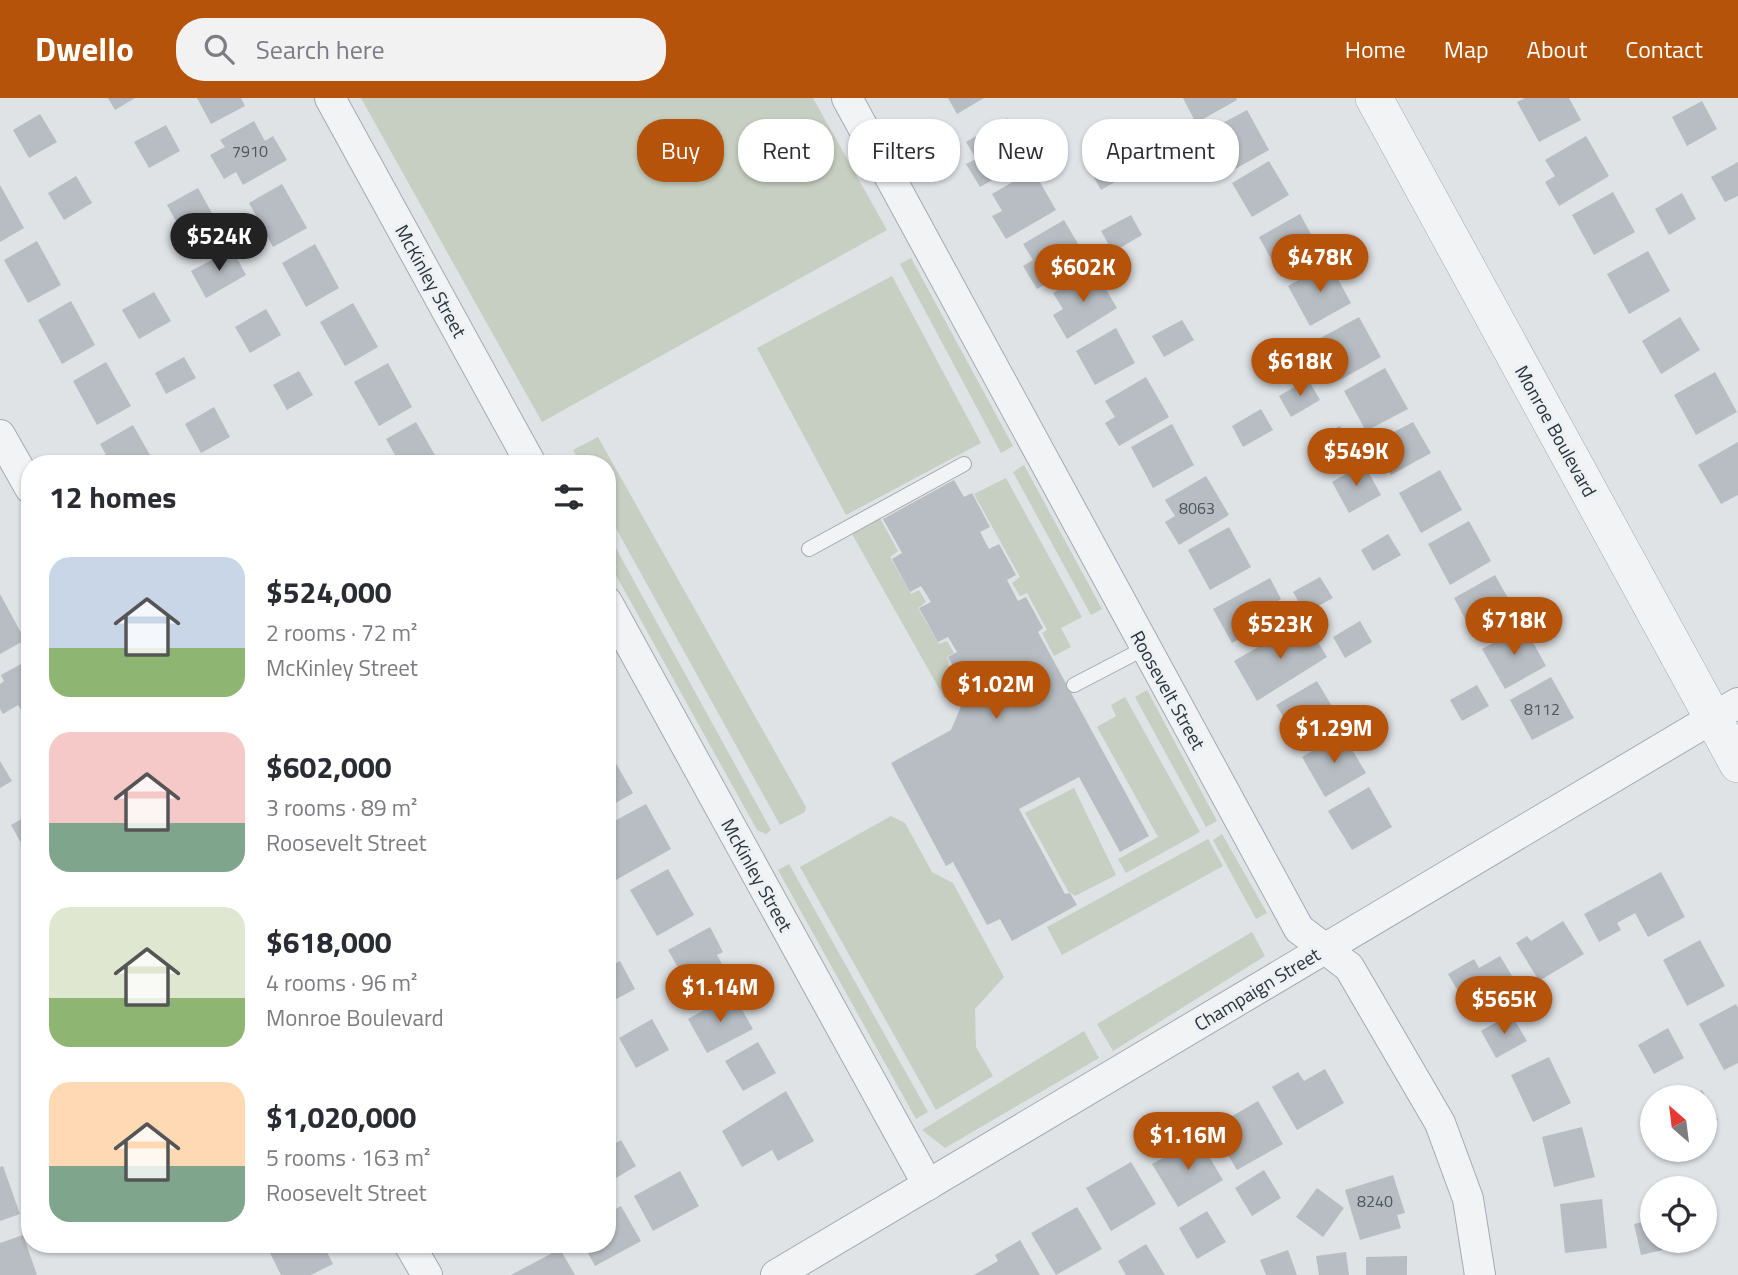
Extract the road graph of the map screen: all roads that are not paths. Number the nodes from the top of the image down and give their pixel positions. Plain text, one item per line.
1 (330, 98) edge
2 (847, 98) edge
3 (1374, 98) edge
4 (0, 435) edge
5 (526, 455) edge
6 (964, 464) dead end
7 (21, 472) edge
8 (809, 549) dead end
9 (616, 618) edge
10 (1145, 648) junction
11 (1074, 685) dead end
12 (1725, 710) edge
13 (1738, 764) edge
14 (1324, 949) junction
15 (928, 1185) junction
16 (414, 1253) edge
17 (427, 1275) edge
18 (776, 1275) edge
19 (1480, 1275) edge

1 - 5 street, McKinley Street
2 - 10 street, Roosevelt Street
3 - 12 street, Monroe Boulevard
4 - 7 street
6 - 8 lane
9 - 15 street, McKinley Street
10 - 11 lane
10 - 14 street, Roosevelt Street
12 - 13 street, Monroe Boulevard
12 - 14 street, Champaign Street
14 - 15 street, Champaign Street
14 - 19 street, Roosevelt Street
15 - 18 street, Champaign Street
16 - 17 street

